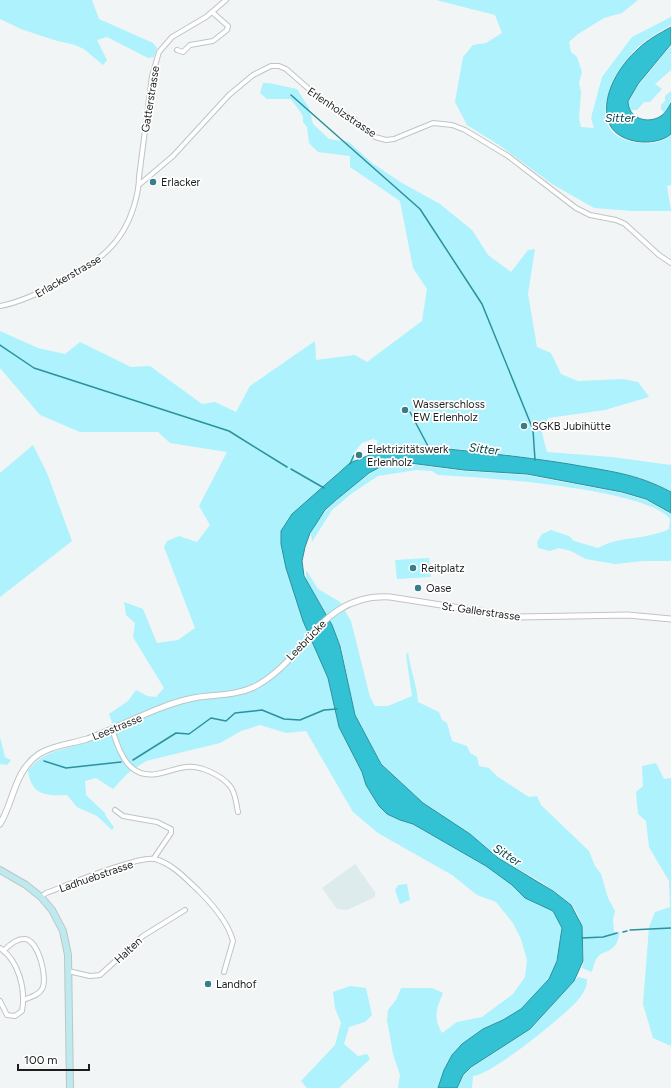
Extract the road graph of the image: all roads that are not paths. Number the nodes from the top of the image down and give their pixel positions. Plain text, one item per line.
1 (226, 0) edge
2 (212, 12) junction
3 (177, 50) dead end
4 (140, 184) junction
5 (671, 263) edge
6 (0, 306) edge
7 (341, 608) joint
8 (671, 619) edge
9 (272, 674) joint
10 (112, 729) junction
11 (115, 810) dead end
12 (238, 812) dead end
13 (0, 824) edge
14 (154, 858) junction
15 (1, 872) edge
16 (41, 897) junction
17 (185, 910) dead end
18 (2, 949) edge
19 (68, 971) junction
20 (224, 972) dead end
21 (23, 1000) junction
22 (0, 1001) edge
23 (70, 1088) edge

1 - 2 street, Gatterstrasse
2 - 3 street
2 - 4 street, Gatterstrasse
4 - 5 street, Erlenholzstrasse
4 - 6 street, Erlackerstrasse
7 - 8 street, St. Gallerstrasse
7 - 9 street, Leebrücke
9 - 10 street, Leestrasse
10 - 12 street
10 - 13 street, Leestrasse
11 - 14 street
14 - 16 street, Ladhuebstrasse
14 - 20 street
15 - 16 main road
16 - 19 main road
17 - 19 street, Halten
18 - 21 street
18 - 21 street
19 - 23 main road
21 - 22 street

